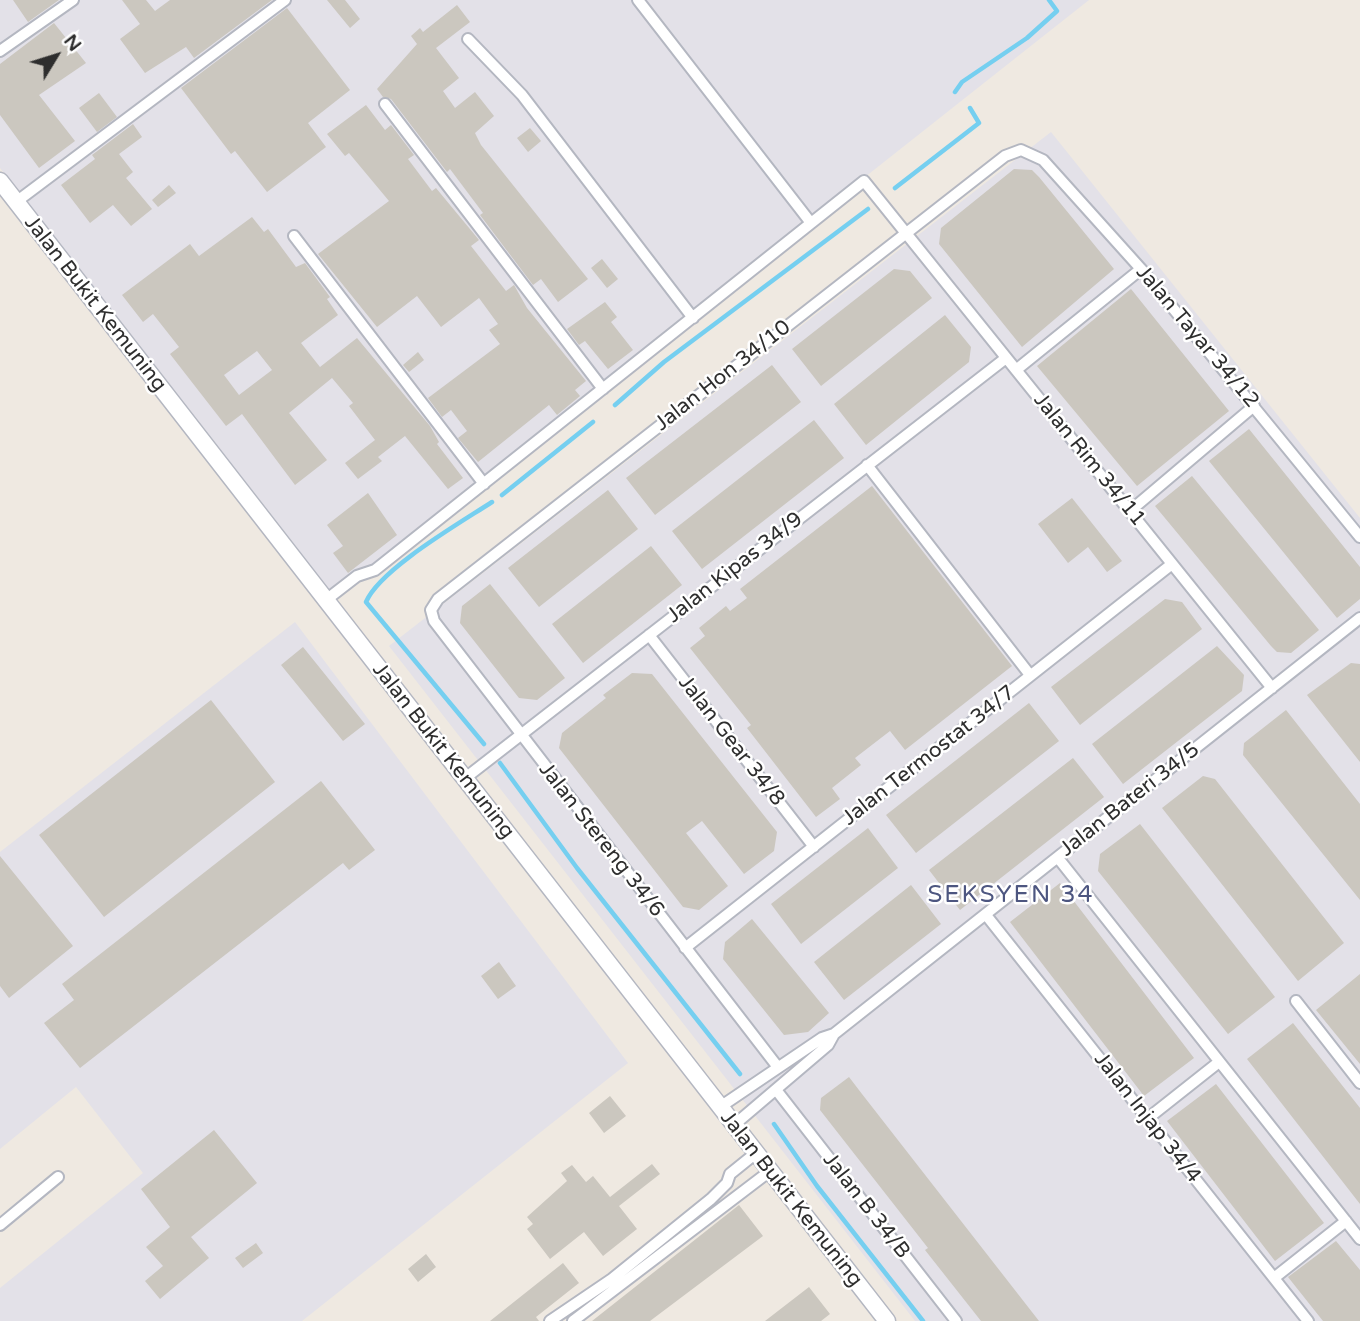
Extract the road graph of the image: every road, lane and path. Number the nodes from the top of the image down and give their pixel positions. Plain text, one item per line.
1 (73, 0) edge
2 (285, 0) edge
3 (638, 0) edge
4 (468, 39) dead end
5 (0, 51) edge
6 (385, 104) dead end
7 (1021, 150) joint
8 (0, 181) edge
9 (16, 202) junction
10 (811, 223) junction
11 (905, 233) junction
12 (294, 236) dead end
13 (1141, 269) junction
14 (692, 318) junction
15 (1006, 358) junction
16 (1016, 370) junction
17 (603, 389) junction
18 (1255, 406) junction
19 (867, 465) junction
20 (484, 484) junction
21 (1130, 511) junction
22 (1360, 537) edge
23 (1172, 564) junction
24 (326, 600) junction
25 (431, 610) joint
26 (1360, 618) edge
27 (649, 635) junction
28 (1030, 676) junction
29 (1272, 688) junction
30 (520, 735) junction
31 (464, 779) junction
32 (814, 847) junction
33 (1058, 858) junction
34 (986, 915) junction
35 (685, 948) junction
36 (1296, 1001) dead end
37 (834, 1034) junction
38 (1219, 1062) junction
39 (778, 1066) junction
40 (1360, 1083) edge
41 (777, 1091) junction
42 (720, 1107) junction
43 (1147, 1119) junction
44 (734, 1125) junction
45 (756, 1153) junction
46 (770, 1171) junction
47 (58, 1177) dead end
48 (0, 1225) edge
49 (1355, 1228) edge
50 (1274, 1278) junction
51 (550, 1321) edge
52 (573, 1321) edge
53 (887, 1321) edge
54 (956, 1321) edge
55 (1308, 1321) edge

1 - 5 street
2 - 9 street
3 - 10 street
4 - 14 street
6 - 17 street
7 - 11 street, Jalan Hon 34/10
7 - 13 street, Jalan Tayar 34/12
8 - 9 main road, Jalan Bukit Kemuning
9 - 24 main road, Jalan Bukit Kemuning
10 - 11 street, Jalan Rim 34/11
10 - 14 street
11 - 15 street, Jalan Rim 34/11
11 - 25 street, Jalan Hon 34/10
12 - 20 street
13 - 16 street
13 - 18 street, Jalan Tayar 34/12
14 - 17 street
15 - 16 street, Jalan Rim 34/11
15 - 19 street, Jalan Kipas 34/9
16 - 21 street, Jalan Rim 34/11
17 - 20 street
18 - 21 street
18 - 22 street, Jalan Tayar 34/12
19 - 27 street, Jalan Kipas 34/9
19 - 28 street
20 - 24 street
21 - 23 street, Jalan Rim 34/11
23 - 28 street, Jalan Termostat 34/7
23 - 29 street, Jalan Rim 34/11
24 - 31 main road, Jalan Bukit Kemuning
25 - 30 street, Jalan Stereng 34/6
26 - 29 street, Jalan Bateri 34/5
27 - 30 street, Jalan Kipas 34/9
27 - 32 street, Jalan Gear 34/8
28 - 32 street, Jalan Termostat 34/7
29 - 33 street, Jalan Bateri 34/5
30 - 31 street, Jalan Kipas 34/9
30 - 35 street, Jalan Stereng 34/6
31 - 42 main road, Jalan Bukit Kemuning
32 - 35 street, Jalan Termostat 34/7
33 - 34 street, Jalan Bateri 34/5
33 - 38 street
34 - 37 street, Jalan Bateri 34/5
34 - 43 street, Jalan Injap 34/4
35 - 39 street, Jalan Stereng 34/6
36 - 40 street
37 - 39 street
37 - 41 street
38 - 43 street
38 - 49 street
39 - 42 street
41 - 44 street
41 - 54 street, Jalan B 34/B
42 - 44 main road, Jalan Bukit Kemuning
43 - 50 street, Jalan Injap 34/4
44 - 45 main road, Jalan Bukit Kemuning
45 - 46 main road, Jalan Bukit Kemuning
45 - 51 street
46 - 52 street
46 - 53 main road, Jalan Bukit Kemuning
47 - 48 street
49 - 50 street
50 - 55 street, Jalan Injap 34/4

